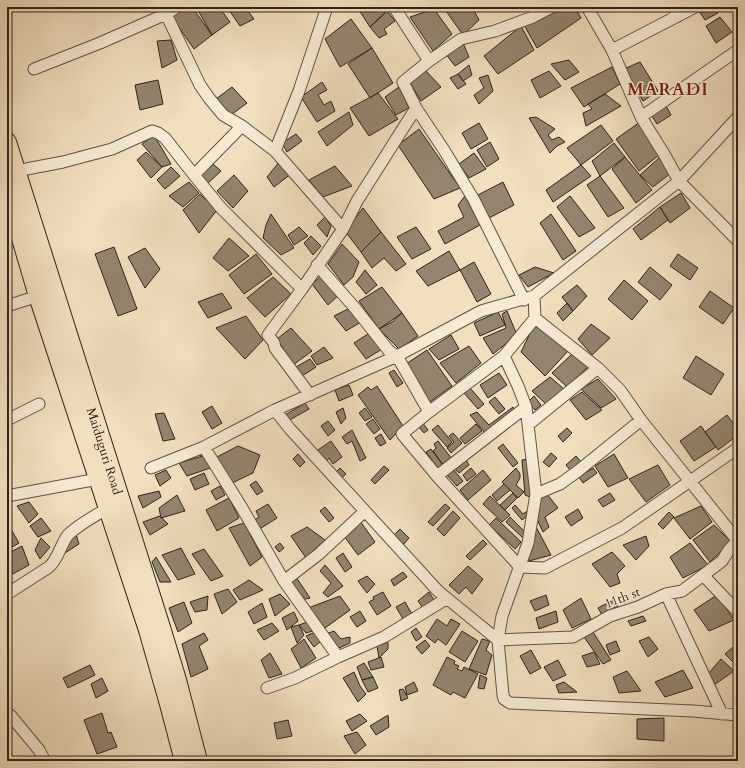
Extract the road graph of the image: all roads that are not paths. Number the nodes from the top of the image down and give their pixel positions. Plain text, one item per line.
1 (177, 7) edge
2 (327, 7) edge
3 (394, 7) edge
4 (552, 7) edge
5 (587, 7) edge
6 (695, 7) edge
7 (676, 11) edge
8 (166, 14) junction
9 (612, 50) junction
10 (738, 50) edge
11 (429, 61) junction
12 (34, 69) dead end
13 (416, 108) junction
14 (641, 117) junction
15 (738, 117) edge
16 (242, 126) junction
17 (7, 142) edge
18 (275, 152) junction
19 (16, 171) junction
20 (194, 175) junction
21 (679, 181) junction
22 (7, 191) edge
23 (342, 229) junction
24 (738, 241) edge
25 (317, 266) junction
26 (302, 289) junction
27 (38, 296) junction
28 (529, 298) junction
29 (7, 306) edge
30 (535, 318) junction
31 (396, 356) junction
32 (504, 356) junction
33 (598, 368) junction
34 (310, 395) junction
35 (39, 404) dead end
36 (526, 407) junction
37 (275, 410) junction
38 (429, 412) junction
39 (7, 420) edge
40 (641, 420) junction
41 (528, 425) junction
42 (204, 447) junction
43 (738, 448) edge
44 (151, 468) dead end
45 (437, 476) junction
46 (98, 479) junction
47 (689, 481) junction
48 (536, 494) junction
49 (7, 496) edge
50 (108, 508) junction
51 (364, 512) junction
52 (738, 540) edge
53 (520, 567) junction
54 (703, 575) junction
55 (284, 582) junction
56 (7, 594) edge
57 (666, 594) junction
58 (446, 599) junction
59 (738, 612) edge
60 (498, 640) junction
61 (338, 657) junction
62 (267, 688) dead end
63 (7, 713) edge
64 (722, 714) junction
65 (738, 715) edge
66 (45, 761) edge
67 (184, 761) edge
68 (198, 761) edge

1 - 8 street
2 - 18 street
3 - 11 street
4 - 11 street
5 - 9 street
6 - 7 street
7 - 9 street
8 - 12 street
8 - 16 street
9 - 14 street
10 - 14 street
11 - 13 street
13 - 23 street
13 - 28 street
14 - 21 street
15 - 21 street
16 - 18 street
16 - 20 street
17 - 19 highway, Maiduguri Road
18 - 23 street
19 - 20 street
19 - 68 highway, Maiduguri Road
20 - 26 street
21 - 24 street
21 - 28 street
22 - 27 highway, Maiduguri Road
23 - 25 street
25 - 26 street
25 - 31 street
26 - 34 street
27 - 29 street
27 - 46 highway, Maiduguri Road
28 - 30 street
28 - 31 street
30 - 32 street
30 - 33 street
31 - 34 street
31 - 38 street
32 - 36 street
32 - 38 street
33 - 40 street
33 - 41 street
34 - 37 street
35 - 39 street
36 - 41 street
36 - 45 street
37 - 42 street
37 - 51 street
38 - 45 street
40 - 47 street
40 - 48 street
41 - 48 street
42 - 44 street
42 - 55 street
43 - 47 street
45 - 53 street
46 - 49 street
46 - 50 highway, Maiduguri Road
47 - 52 street
47 - 53 street
48 - 53 street
50 - 56 street
50 - 67 highway, Maiduguri Road
51 - 55 street
51 - 58 street
52 - 54 street, 11th st
53 - 60 street
54 - 57 street, 11th st
54 - 59 street
55 - 61 street
57 - 60 street, 11th st
57 - 64 street
58 - 60 street
58 - 61 street
60 - 64 street
61 - 62 street
63 - 66 street
64 - 65 street

